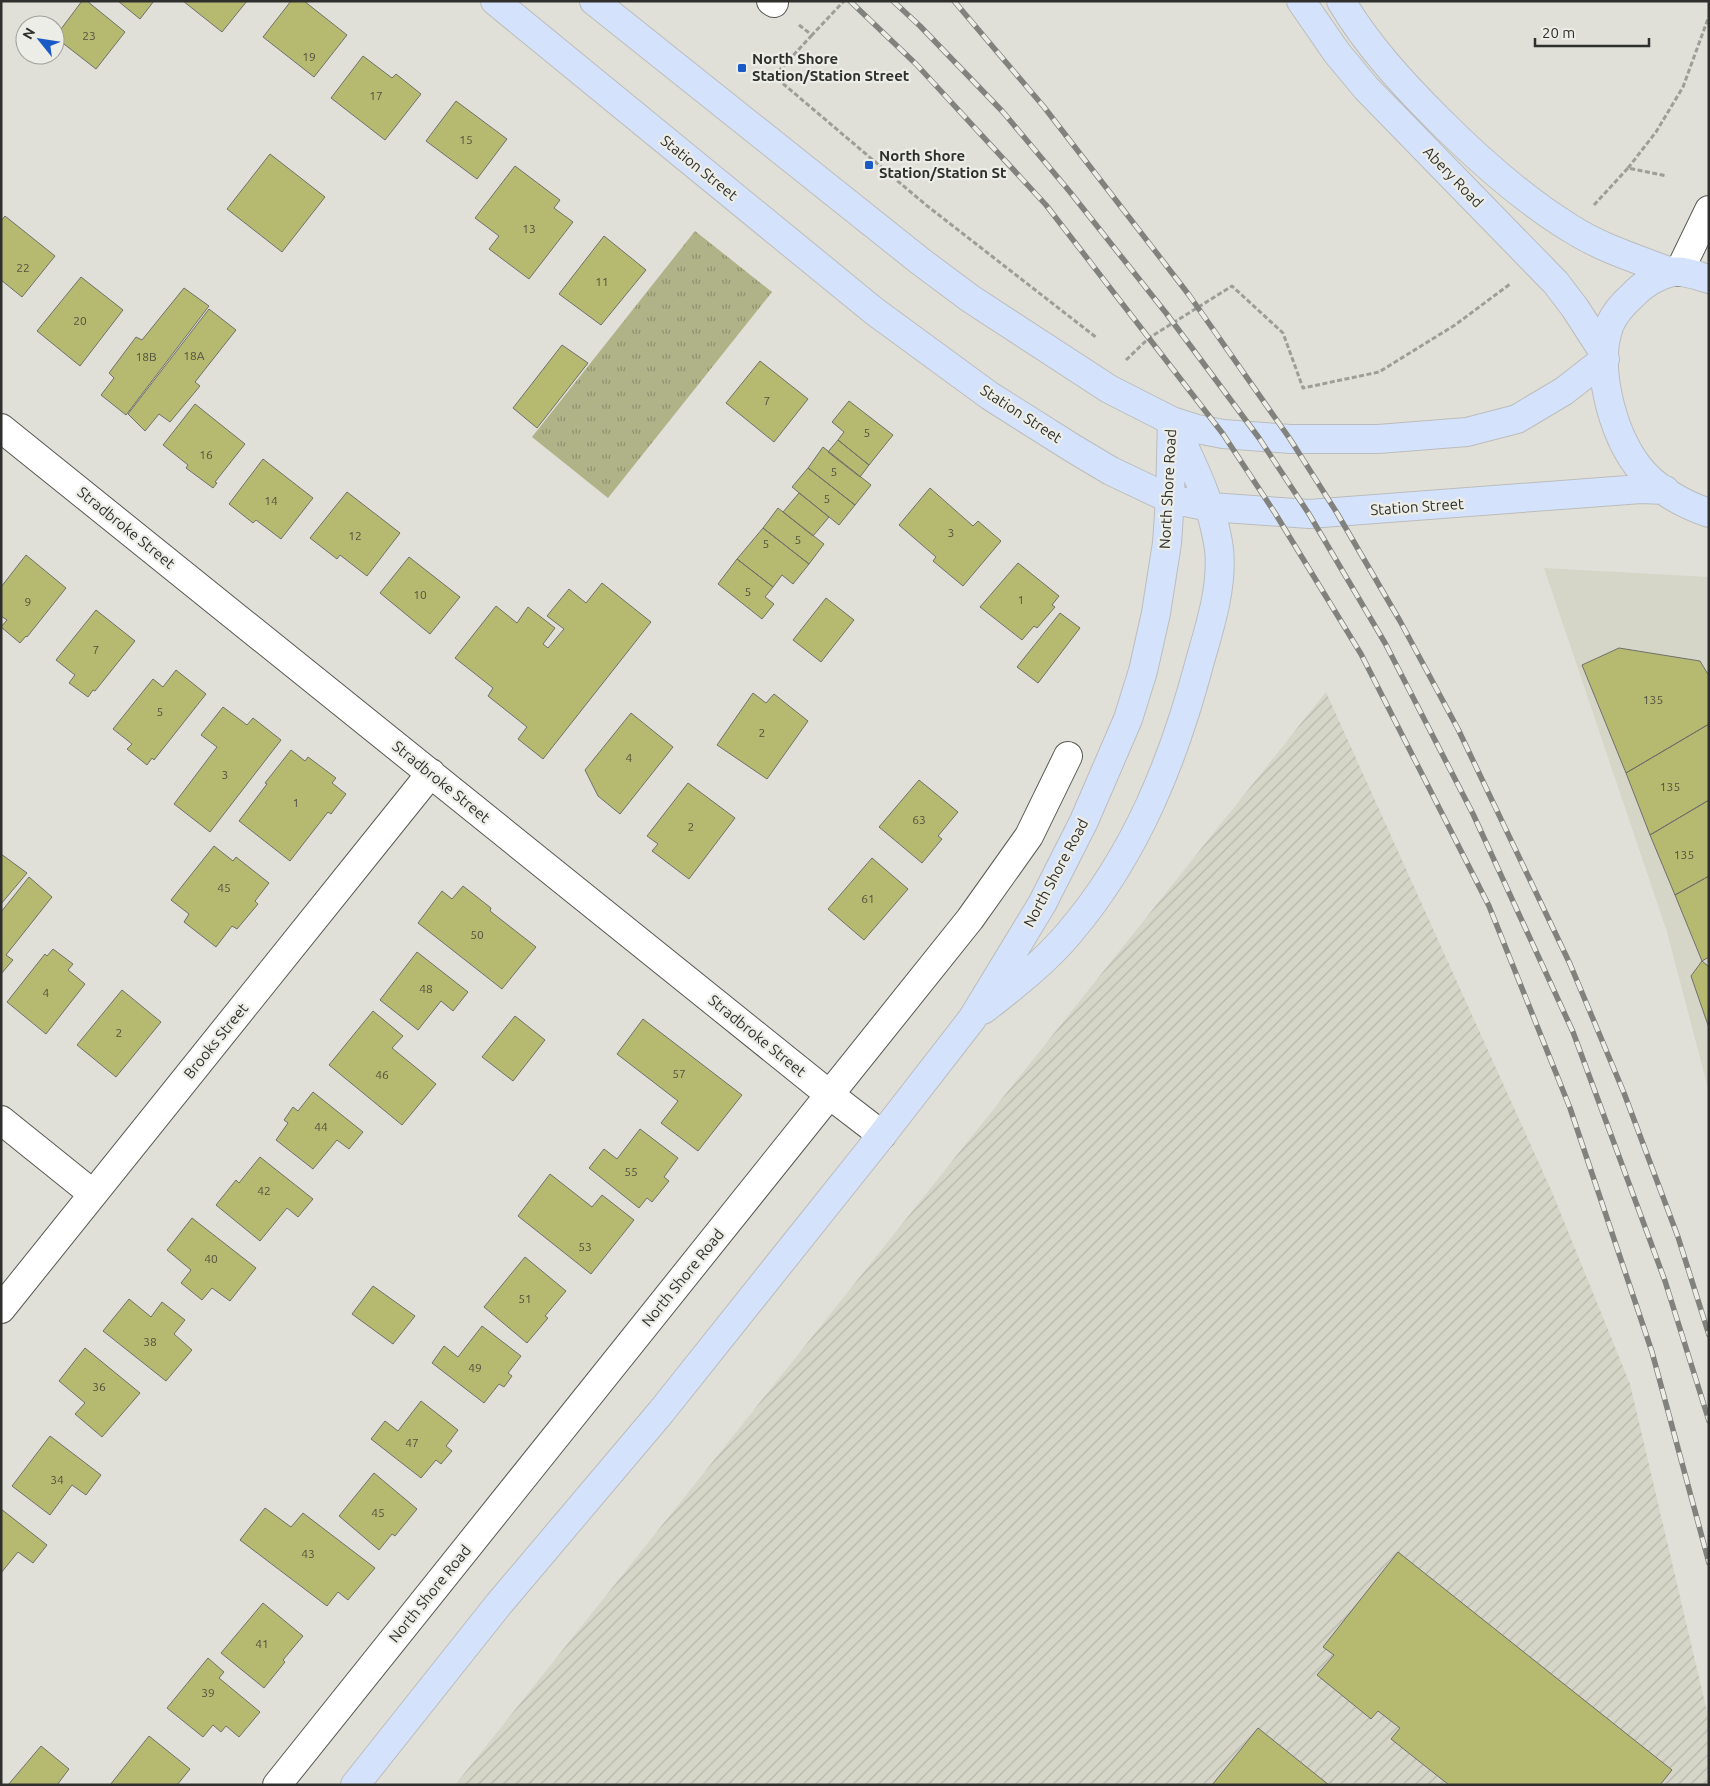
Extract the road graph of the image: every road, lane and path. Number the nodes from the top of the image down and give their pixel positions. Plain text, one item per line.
1 (495, 1) edge
2 (594, 1) edge
3 (844, 1) edge
4 (1301, 1) edge
5 (1341, 1) edge
6 (773, 2) edge
7 (1709, 16) edge
8 (812, 35) junction
9 (1628, 168) junction
10 (1667, 176) dead end
11 (1709, 210) edge
12 (1588, 211) dead end
13 (1675, 272) junction
14 (1709, 279) edge
15 (1513, 282) dead end
16 (1103, 342) dead end
17 (1118, 354) dead end
18 (1604, 356) junction
19 (1172, 421) junction
20 (1, 428) edge
21 (1665, 490) junction
22 (1170, 499) junction
23 (1210, 507) junction
24 (1709, 513) edge
25 (1068, 756) dead end
26 (430, 773) junction
27 (972, 1019) junction
28 (830, 1095) junction
29 (1, 1120) edge
30 (882, 1135) junction
31 (93, 1194) junction
32 (1, 1309) edge
33 (277, 1785) edge
34 (355, 1785) edge

1 - 22 main road, Station Street
2 - 19 main road
3 - 8 path
4 - 18 main road, Abery Road
5 - 13 main road, Abery Road
6 - 8 path
7 - 9 path
8 - 16 path
9 - 10 path
9 - 12 path
11 - 13 street
13 - 14 main road, Abery Road
13 - 18 main road
15 - 17 path
18 - 19 main road
18 - 21 main road
19 - 22 main road, North Shore Road
19 - 23 main road, North Shore Road
20 - 26 street, Stradbroke Street
21 - 23 main road, Station Street
21 - 24 main road
22 - 23 main road, Station Street
22 - 27 main road, North Shore Road
23 - 27 main road, North Shore Road
25 - 28 street, North Shore Road
26 - 28 street, Stradbroke Street
26 - 31 street, Brooks Street
27 - 30 main road, North Shore Road
28 - 30 street, Stradbroke Street
28 - 33 street, North Shore Road
29 - 31 street
30 - 34 main road, North Shore Road
31 - 32 street, Brooks Street

